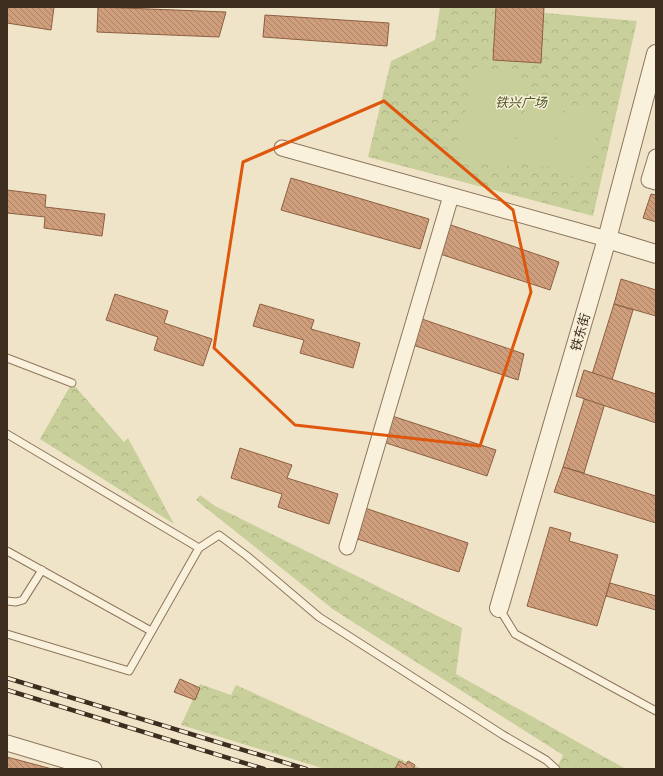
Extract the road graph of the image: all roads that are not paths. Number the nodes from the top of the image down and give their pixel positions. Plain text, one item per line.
1 (656, 54) edge
2 (282, 148) dead end
3 (656, 157) edge
4 (656, 182) edge
5 (451, 196) junction
6 (607, 239) junction
7 (656, 254) edge
8 (7, 358) edge
9 (72, 383) dead end
10 (7, 434) edge
11 (347, 547) dead end
12 (199, 548) junction
13 (7, 551) edge
14 (42, 570) junction
15 (7, 601) edge
16 (499, 608) joint
17 (151, 631) junction
18 (7, 634) edge
19 (656, 711) edge
20 (7, 743) edge
21 (94, 769) edge
22 (556, 769) edge

1 - 6 street, 铁东街
2 - 5 street
3 - 4 street
5 - 6 street
5 - 11 street
6 - 7 street
6 - 16 street, 铁东街
8 - 9 lane
10 - 12 lane
12 - 17 lane
12 - 22 lane
13 - 14 lane
14 - 15 lane
14 - 17 lane
16 - 19 lane
17 - 18 lane
20 - 21 street

